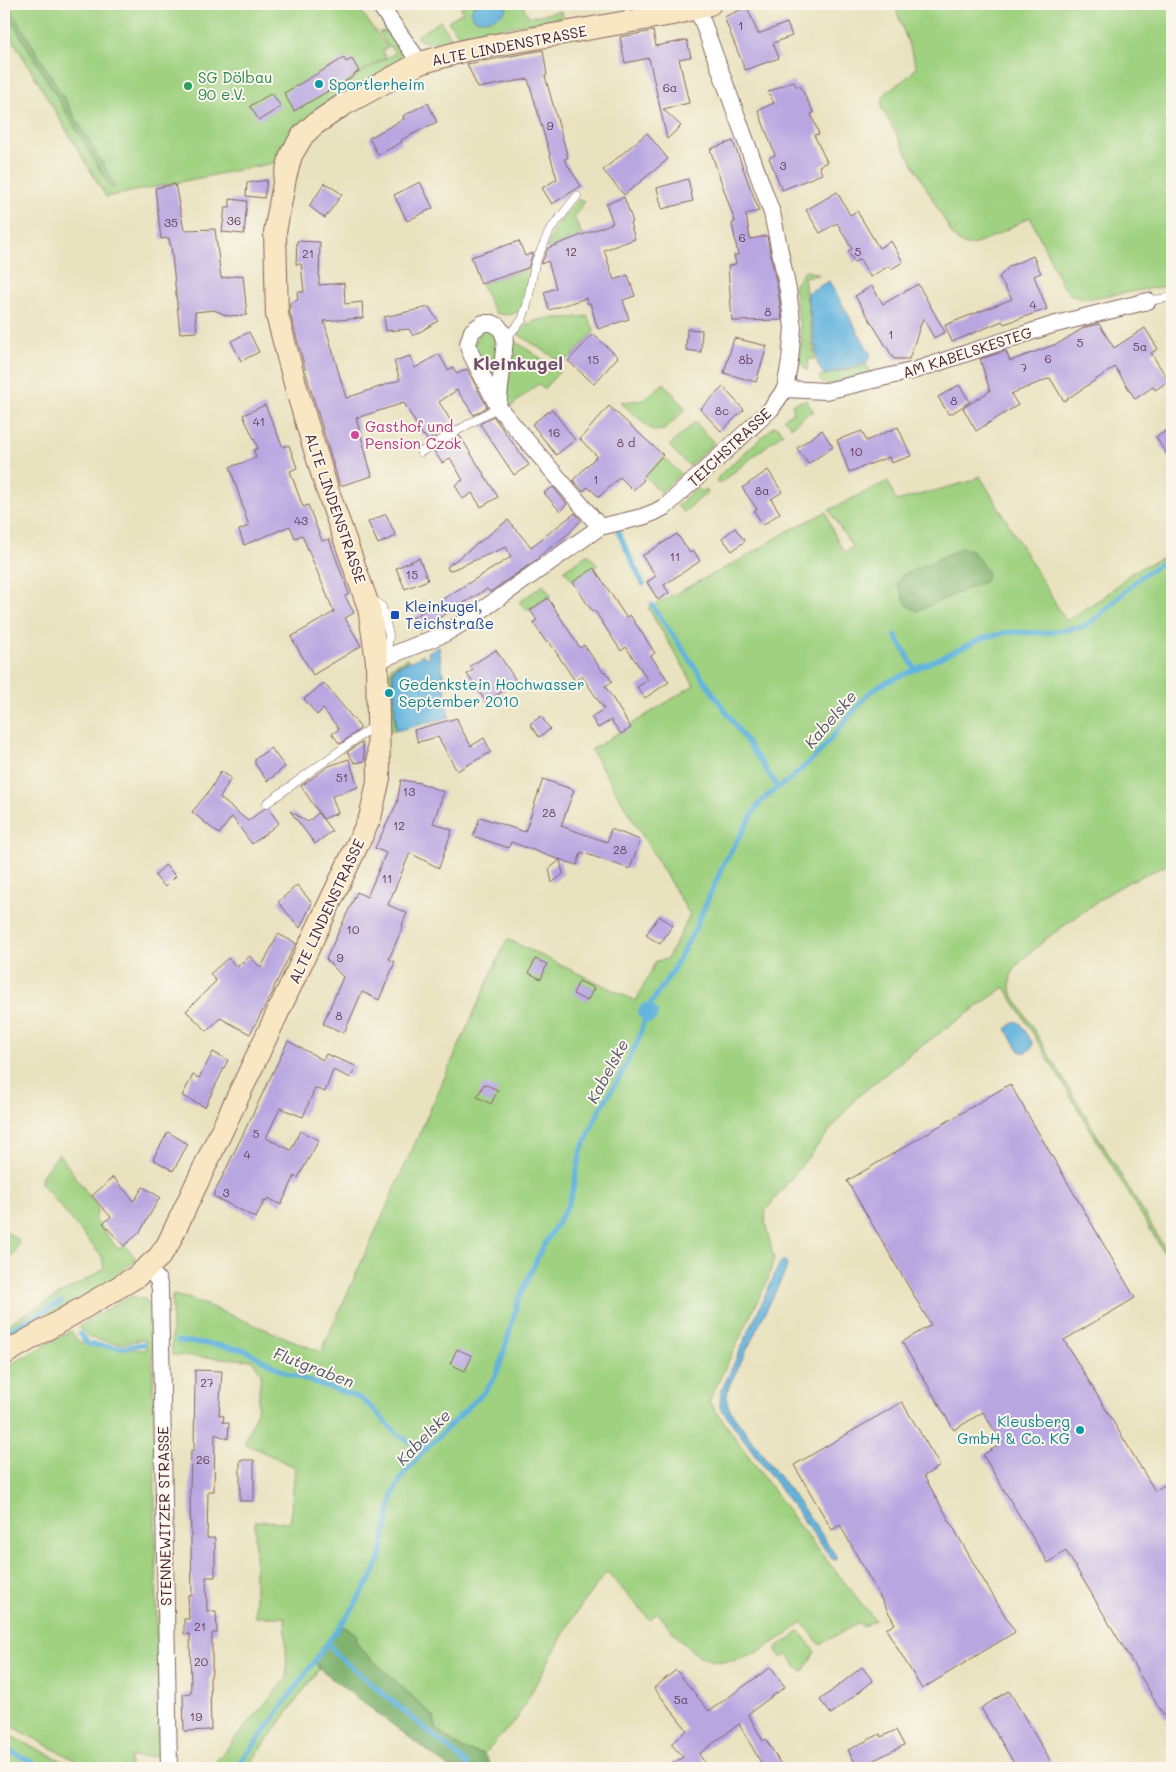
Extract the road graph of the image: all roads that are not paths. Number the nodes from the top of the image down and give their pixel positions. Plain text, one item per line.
1 (379, 4) edge
2 (700, 5) edge
3 (420, 63) junction
4 (577, 196) dead end
5 (1172, 297) edge
6 (1148, 301) joint
7 (505, 340) junction
8 (785, 389) junction
9 (498, 407) junction
10 (421, 452) dead end
11 (600, 527) junction
12 (377, 661) junction
13 (378, 723) junction
14 (266, 802) dead end
15 (148, 1268) junction
16 (4, 1354) edge
17 (169, 1768) edge

1 - 3 street
2 - 3 street, ALTE LINDENSTRASSE
2 - 8 street, TEICHSTRASSE
3 - 12 street, ALTE LINDENSTRASSE
4 - 7 lane
5 - 6 lane
6 - 8 street, AM KABELSKESTEG
7 - 9 street
7 - 9 street
8 - 11 street, TEICHSTRASSE
9 - 10 lane
9 - 11 street
11 - 12 street, TEICHSTRASSE
12 - 13 street, ALTE LINDENSTRASSE
13 - 14 lane
13 - 15 street, ALTE LINDENSTRASSE
15 - 16 street, ALTE LINDENSTRASSE
15 - 17 street, STENNEWITZER STRASSE

